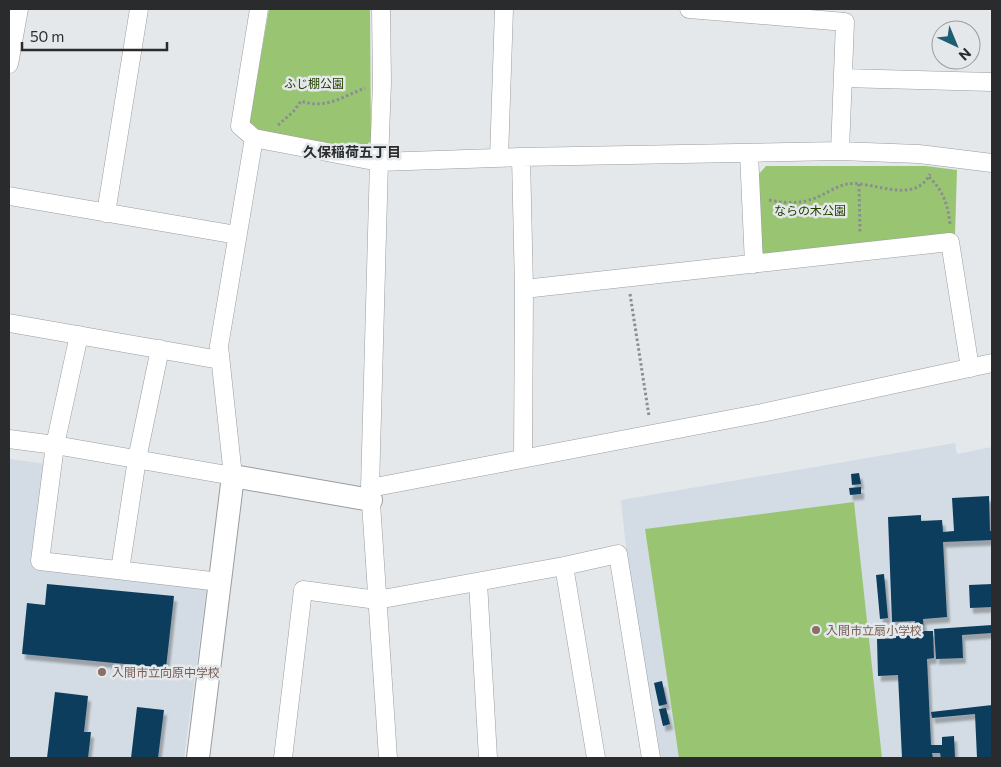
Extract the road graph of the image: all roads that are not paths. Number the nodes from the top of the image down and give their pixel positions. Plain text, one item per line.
1 (19, 9) edge
2 (139, 9) edge
3 (260, 9) edge
4 (381, 9) edge
5 (504, 9) edge
6 (689, 9) edge
7 (9, 64) edge
8 (843, 78) junction
9 (992, 82) edge
10 (257, 139) junction
11 (840, 151) junction
12 (749, 152) junction
13 (521, 157) junction
14 (499, 158) junction
15 (379, 162) junction
16 (992, 163) edge
17 (9, 196) edge
18 (106, 213) junction
19 (237, 235) junction
20 (754, 264) junction
21 (524, 289) junction
22 (9, 322) edge
23 (79, 335) junction
24 (160, 349) junction
25 (220, 360) junction
26 (992, 363) edge
27 (970, 368) junction
28 (9, 439) edge
29 (55, 445) junction
30 (523, 458) junction
31 (137, 459) junction
32 (233, 476) junction
33 (371, 494) junction
34 (564, 566) junction
35 (120, 570) junction
36 (220, 582) junction
37 (478, 582) junction
38 (377, 600) junction
39 (198, 758) edge
40 (283, 758) edge
41 (388, 758) edge
42 (488, 758) edge
43 (596, 758) edge
44 (651, 758) edge

1 - 7 street
2 - 18 street
3 - 10 street
4 - 15 street
5 - 14 street
6 - 8 street
8 - 9 street
8 - 11 street
10 - 15 street
10 - 19 street
11 - 12 street
11 - 16 street
12 - 13 street
12 - 20 street
13 - 14 street
13 - 21 street
14 - 15 street
15 - 33 street
17 - 18 street
18 - 19 street
19 - 25 street
20 - 21 street
20 - 27 street
21 - 30 street
22 - 23 street
23 - 24 street
23 - 29 street
24 - 25 street
24 - 31 street
25 - 32 street
26 - 27 street
27 - 30 street
28 - 29 street
29 - 31 street
29 - 35 street
30 - 33 street
31 - 32 street
31 - 35 street
32 - 33 street
32 - 36 street
33 - 38 street
34 - 37 street
34 - 43 street
34 - 44 street
35 - 36 street
36 - 39 street
37 - 38 street
37 - 42 street
38 - 40 street
38 - 41 street

